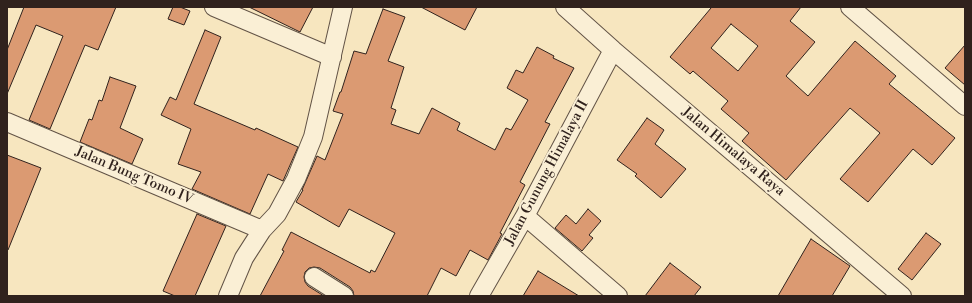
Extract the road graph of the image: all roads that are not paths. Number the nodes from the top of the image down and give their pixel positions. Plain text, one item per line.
1 (214, 7) edge
2 (343, 7) edge
3 (565, 7) edge
4 (850, 7) edge
5 (613, 50) junction
6 (332, 57) junction
7 (965, 106) edge
8 (7, 122) edge
9 (525, 216) junction
10 (262, 230) junction
11 (314, 277) dead end
12 (228, 296) edge
13 (344, 296) edge
14 (479, 296) edge
15 (618, 296) edge
16 (902, 296) edge

1 - 6 street
2 - 6 street
3 - 5 street, Jalan Himalaya Raya
4 - 7 street
5 - 9 street, Jalan Gunung Himalaya II
5 - 16 street, Jalan Himalaya Raya
6 - 10 street
8 - 10 street, Jalan Bung Tomo IV
9 - 14 street, Jalan Gunung Himalaya II
9 - 15 street
10 - 12 street
11 - 13 street

